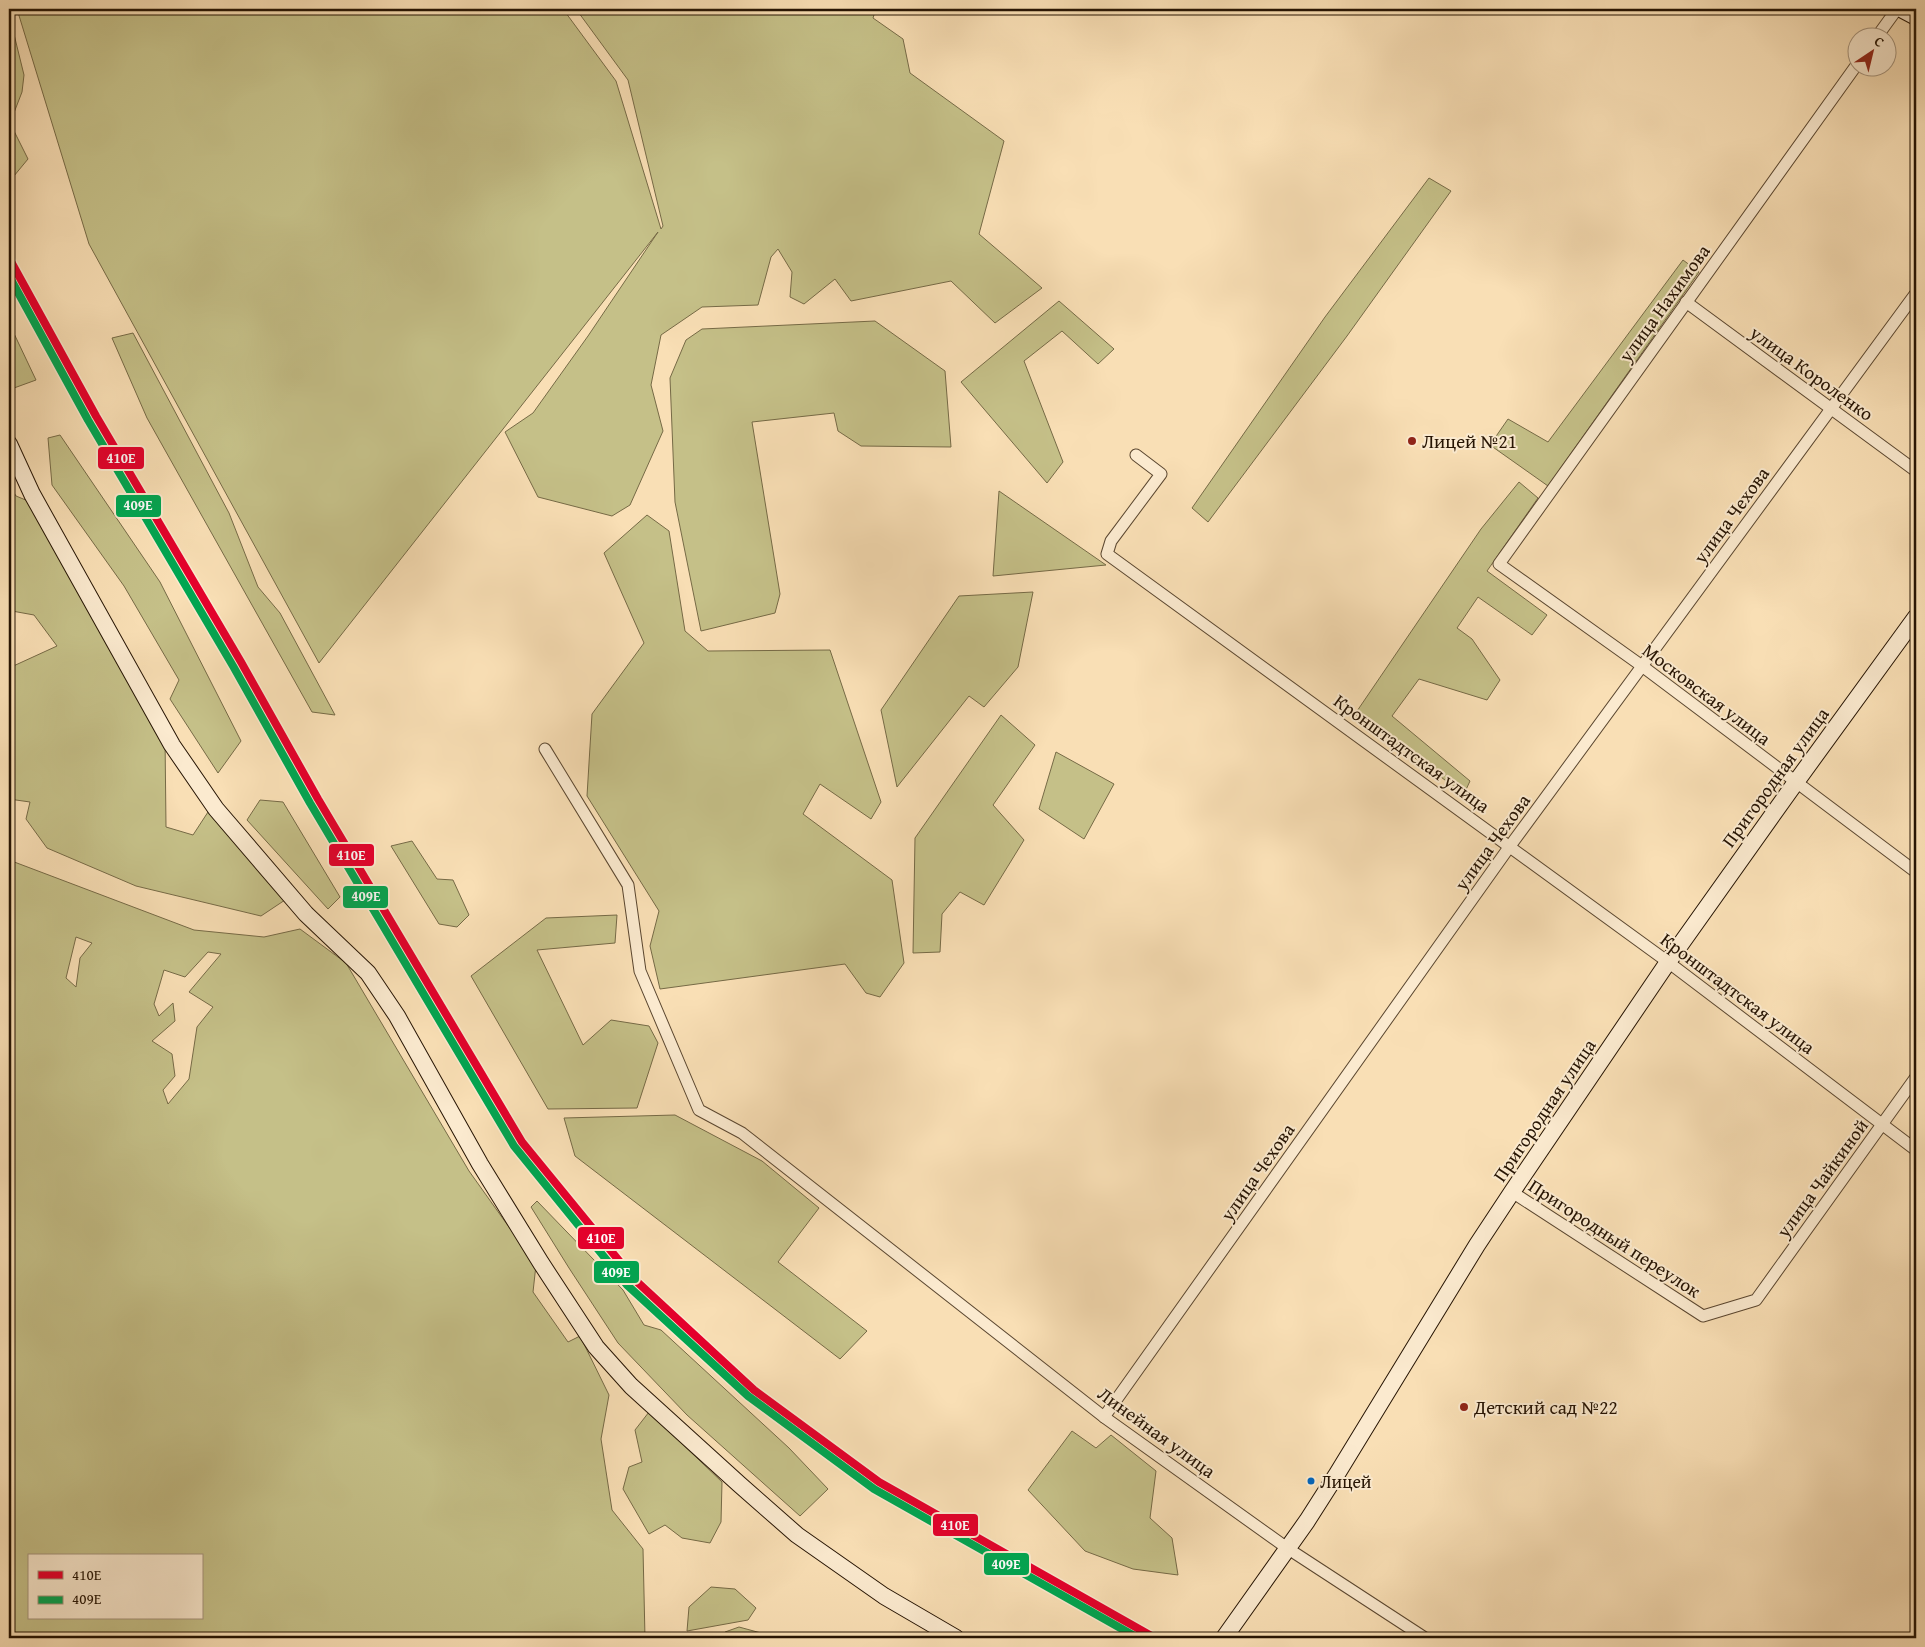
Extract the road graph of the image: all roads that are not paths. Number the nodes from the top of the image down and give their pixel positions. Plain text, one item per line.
1 (1896, 9) edge
2 (1901, 9) edge
3 (1916, 17) edge
4 (1883, 28) edge
5 (1848, 77) edge
6 (1916, 293) edge
7 (1686, 302) junction
8 (1831, 408) junction
9 (9, 444) edge
10 (1136, 455) dead end
11 (1916, 472) edge
12 (1499, 564) joint
13 (1916, 617) edge
14 (1642, 666) junction
15 (545, 749) dead end
16 (1796, 782) junction
17 (1510, 846) junction
18 (1916, 872) edge
19 (1668, 962) junction
20 (1916, 1077) edge
21 (1882, 1124) junction
22 (1916, 1150) edge
23 (1512, 1192) junction
24 (1756, 1300) joint
25 (1104, 1417) junction
26 (1287, 1548) junction
27 (956, 1638) edge
28 (1224, 1638) edge
29 (1425, 1638) edge

1 - 4 street
2 - 3 main road
5 - 7 street, улица Нахимова
6 - 8 street, улица Чехова
7 - 8 street, улица Короленко
7 - 12 street, улица Нахимова
8 - 11 street, улица Короленко
8 - 14 street, улица Чехова
9 - 27 main road
10 - 17 street, Кронштадтская улица
12 - 14 street, Московская улица
13 - 16 main road, Пригородная улица
14 - 16 street, Московская улица
14 - 17 street, улица Чехова
15 - 25 street, Линейная улица
16 - 18 street, Московская улица
16 - 19 main road, Пригородная улица
17 - 19 street, Кронштадтская улица
17 - 25 street, улица Чехова
19 - 21 street, Кронштадтская улица
19 - 23 main road, Пригородная улица
20 - 21 street, улица Чайкиной
21 - 22 street, Кронштадтская улица
21 - 24 street, улица Чайкиной
23 - 24 street, Пригородный переулок
23 - 26 main road, Пригородная улица
25 - 26 street, Линейная улица
26 - 28 main road, Пригородная улица
26 - 29 street, Линейная улица

